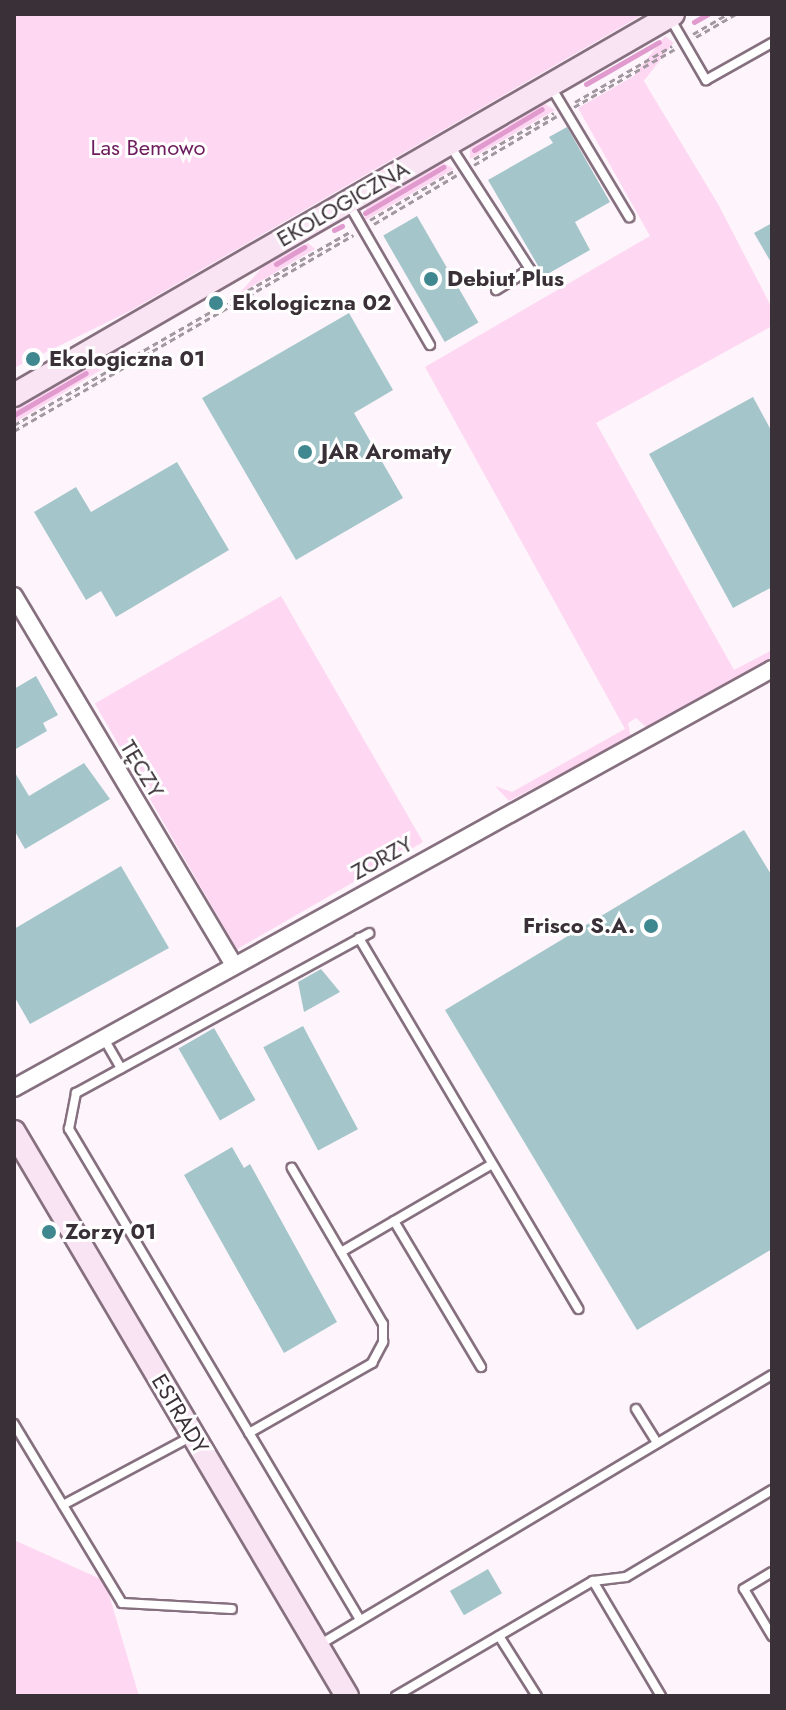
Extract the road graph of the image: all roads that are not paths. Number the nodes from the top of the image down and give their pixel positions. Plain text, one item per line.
1 (671, 15) edge
2 (772, 43) edge
3 (550, 86) junction
4 (449, 143) junction
5 (348, 202) junction
6 (629, 217) dead end
7 (496, 290) dead end
8 (430, 345) dead end
9 (14, 395) edge
10 (14, 596) edge
11 (772, 669) edge
12 (369, 933) dead end
13 (359, 938) junction
14 (233, 964) junction
15 (103, 1036) junction
16 (121, 1068) junction
17 (14, 1088) edge
18 (14, 1132) edge
19 (492, 1164) junction
20 (292, 1168) dead end
21 (394, 1221) junction
22 (341, 1252) junction
23 (578, 1309) dead end
24 (481, 1367) dead end
25 (772, 1375) edge
26 (636, 1409) dead end
27 (14, 1424) edge
28 (249, 1433) junction
29 (193, 1435) junction
30 (657, 1443) junction
31 (772, 1490) edge
32 (63, 1505) junction
33 (772, 1572) edge
34 (593, 1581) junction
35 (232, 1609) dead end
36 (359, 1618) junction
37 (499, 1636) junction
38 (772, 1636) edge
39 (318, 1646) junction
40 (347, 1696) edge
41 (396, 1696) edge
42 (537, 1696) edge
43 (661, 1696) edge

1 - 2 lane
1 - 3 street, EKOLOGICZNA
3 - 4 street, EKOLOGICZNA
3 - 6 lane
4 - 5 street, EKOLOGICZNA
4 - 7 lane
5 - 8 lane
5 - 9 street, EKOLOGICZNA
10 - 14 street, TĘCZY
11 - 14 street, ZORZY
12 - 13 lane
13 - 16 lane
13 - 19 lane
14 - 15 street, ZORZY
15 - 16 lane
15 - 17 street, ZORZY
16 - 28 lane
18 - 29 street, ESTRADY
19 - 21 lane
19 - 23 lane
20 - 22 lane
21 - 22 lane
21 - 24 lane
22 - 28 lane
25 - 30 lane
26 - 30 lane
27 - 32 lane
28 - 36 lane
29 - 32 lane
29 - 39 street, ESTRADY
30 - 36 lane
31 - 34 lane
32 - 35 lane
33 - 38 lane
34 - 37 lane
34 - 43 lane
36 - 39 lane
37 - 41 lane
37 - 42 lane
39 - 40 street, ESTRADY

